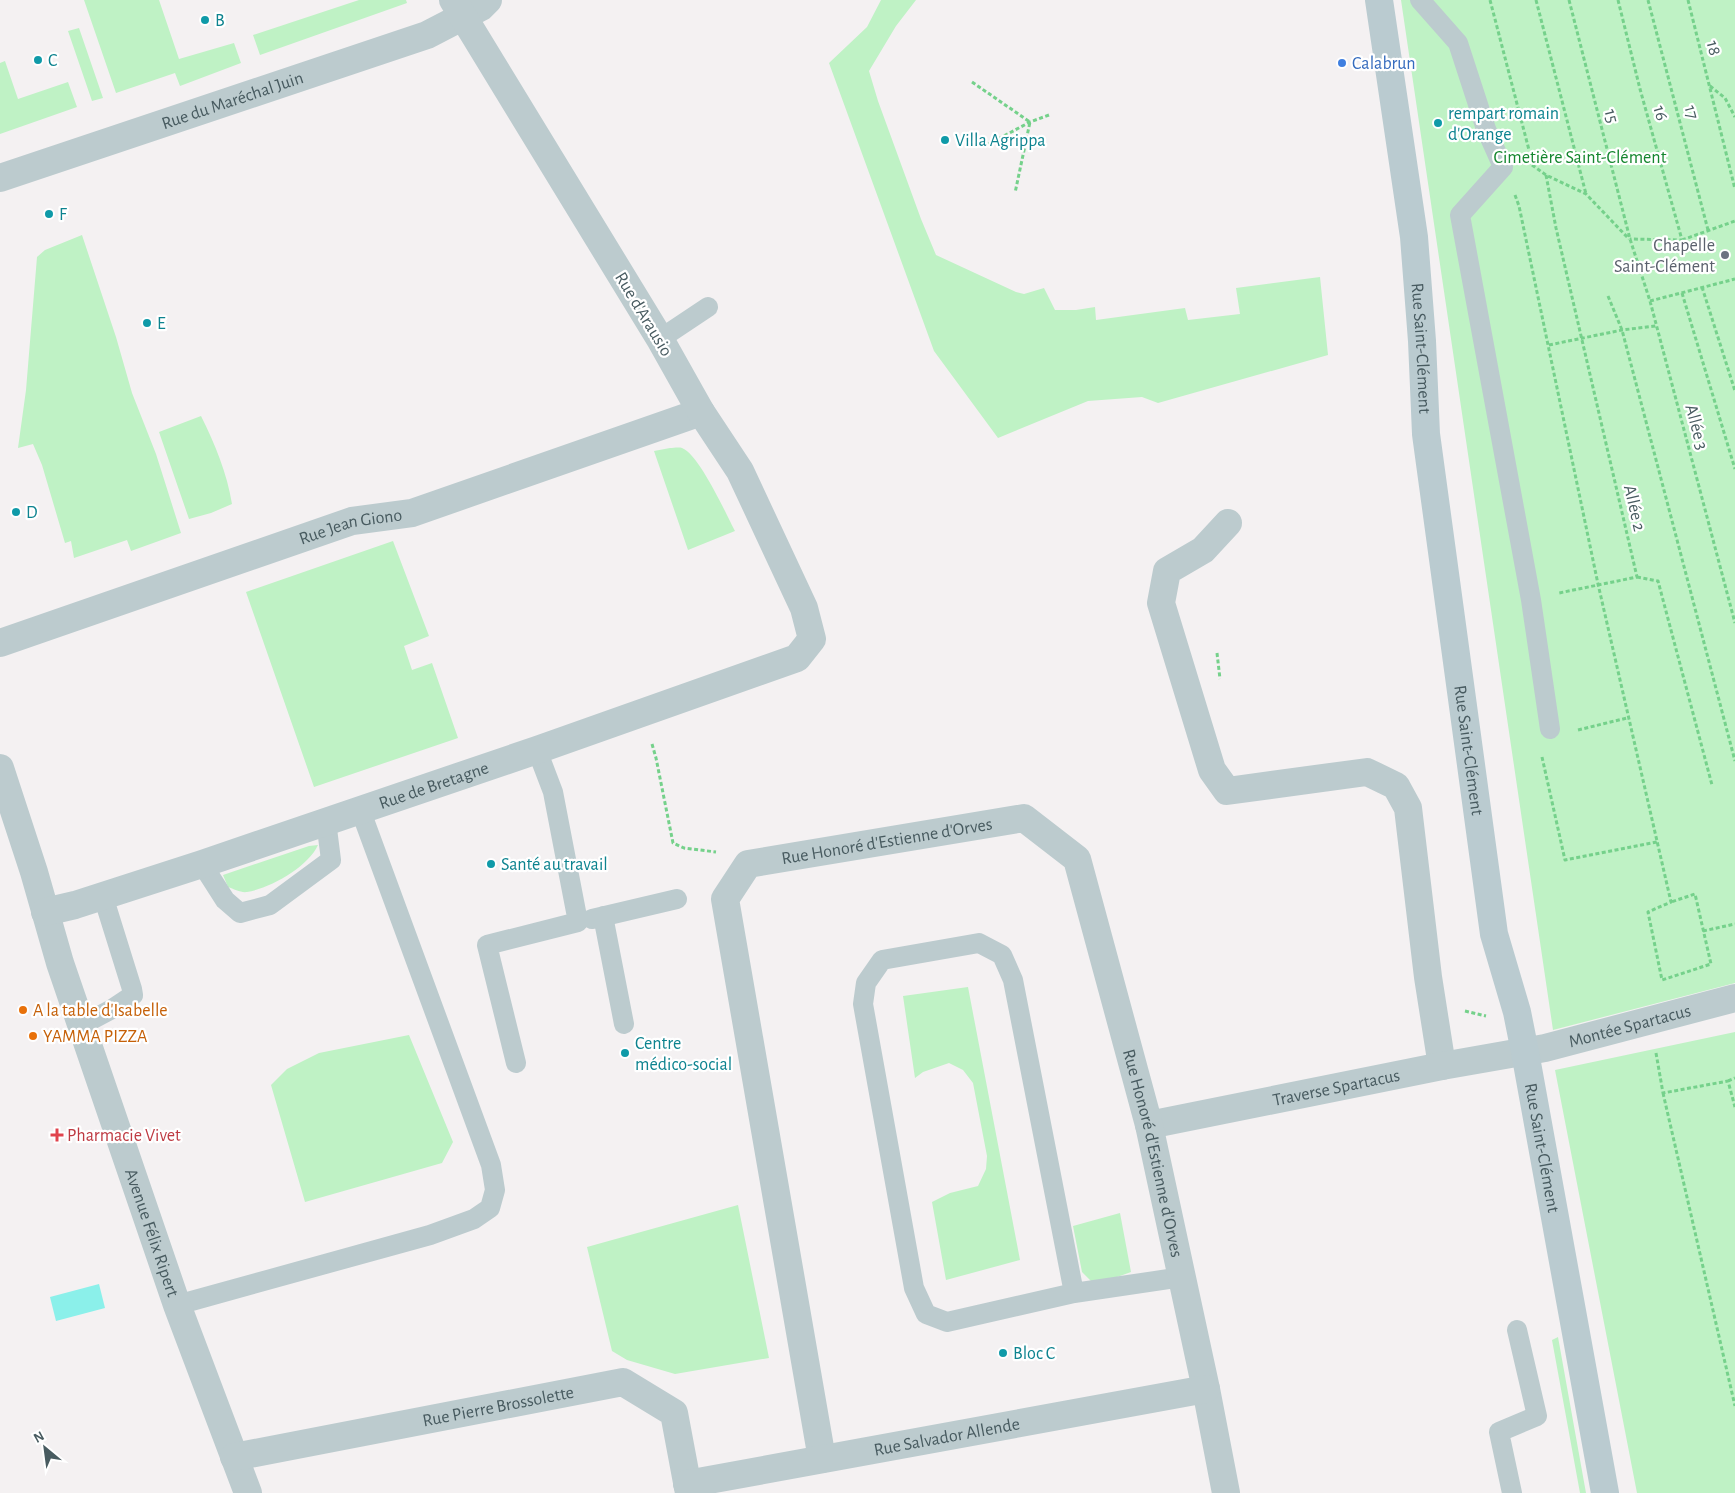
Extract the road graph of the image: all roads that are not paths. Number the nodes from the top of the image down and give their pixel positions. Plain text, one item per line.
1 (488, 0) edge
2 (1379, 0) edge
3 (1420, 0) edge
4 (458, 8) edge
5 (0, 178) edge
6 (708, 307) dead end
7 (660, 339) junction
8 (701, 412) junction
9 (1228, 523) dead end
10 (812, 639) joint
11 (0, 643) edge
12 (1550, 729) road end
13 (537, 750) junction
14 (0, 768) edge
15 (360, 809) junction
16 (326, 821) junction
17 (202, 864) junction
18 (103, 896) junction
19 (677, 899) dead end
20 (45, 912) junction
21 (603, 916) junction
22 (578, 922) junction
23 (1735, 998) edge
24 (624, 1024) dead end
25 (82, 1025) junction
26 (1525, 1052) junction
27 (516, 1063) dead end
28 (1442, 1066) junction
29 (1149, 1125) junction
30 (1182, 1277) junction
31 (1074, 1293) junction
32 (178, 1305) junction
33 (1517, 1330) dead end
34 (1206, 1389) junction
35 (234, 1457) junction
36 (822, 1460) junction
37 (688, 1488) edge
38 (248, 1493) edge
39 (1226, 1493) edge
40 (1512, 1493) edge
41 (1604, 1493) edge

1 - 4 street, Rue du Maréchal Juin
2 - 26 main road, Rue Saint-Clément
3 - 12 lane
4 - 5 street, Rue du Maréchal Juin
4 - 7 street, Rue d'Arausio
6 - 7 lane
7 - 8 street, Rue d'Arausio
8 - 10 street, Rue d'Arausio
8 - 11 street, Rue Jean Giono
9 - 28 street
10 - 13 street, Rue de Bretagne
13 - 15 street, Rue de Bretagne
13 - 22 lane
14 - 20 street, Avenue Félix Ripert
15 - 16 street, Rue de Bretagne
15 - 32 lane
16 - 17 street, Rue de Bretagne
16 - 17 lane
17 - 18 street, Rue de Bretagne
18 - 20 street, Rue de Bretagne
18 - 25 lane
19 - 21 lane
20 - 25 street, Avenue Félix Ripert
21 - 22 lane
21 - 24 lane
22 - 27 lane
23 - 26 street, Montée Spartacus
25 - 32 street, Avenue Félix Ripert
26 - 28 street, Traverse Spartacus
26 - 41 main road, Rue Saint-Clément
28 - 29 street, Traverse Spartacus
29 - 30 street, Rue Honoré d'Estienne d'Orves
29 - 36 street, Rue Honoré d'Estienne d'Orves
30 - 31 lane
30 - 34 street, Rue Honoré d'Estienne d'Orves
31 - 31 lane
32 - 35 street, Avenue Félix Ripert
33 - 40 lane
34 - 36 street, Rue Salvador Allende
34 - 39 street, Rue Honoré d'Estienne d'Orves
35 - 37 street, Rue Pierre Brossolette
35 - 38 street, Avenue Félix Ripert
36 - 37 street, Rue Salvador Allende

